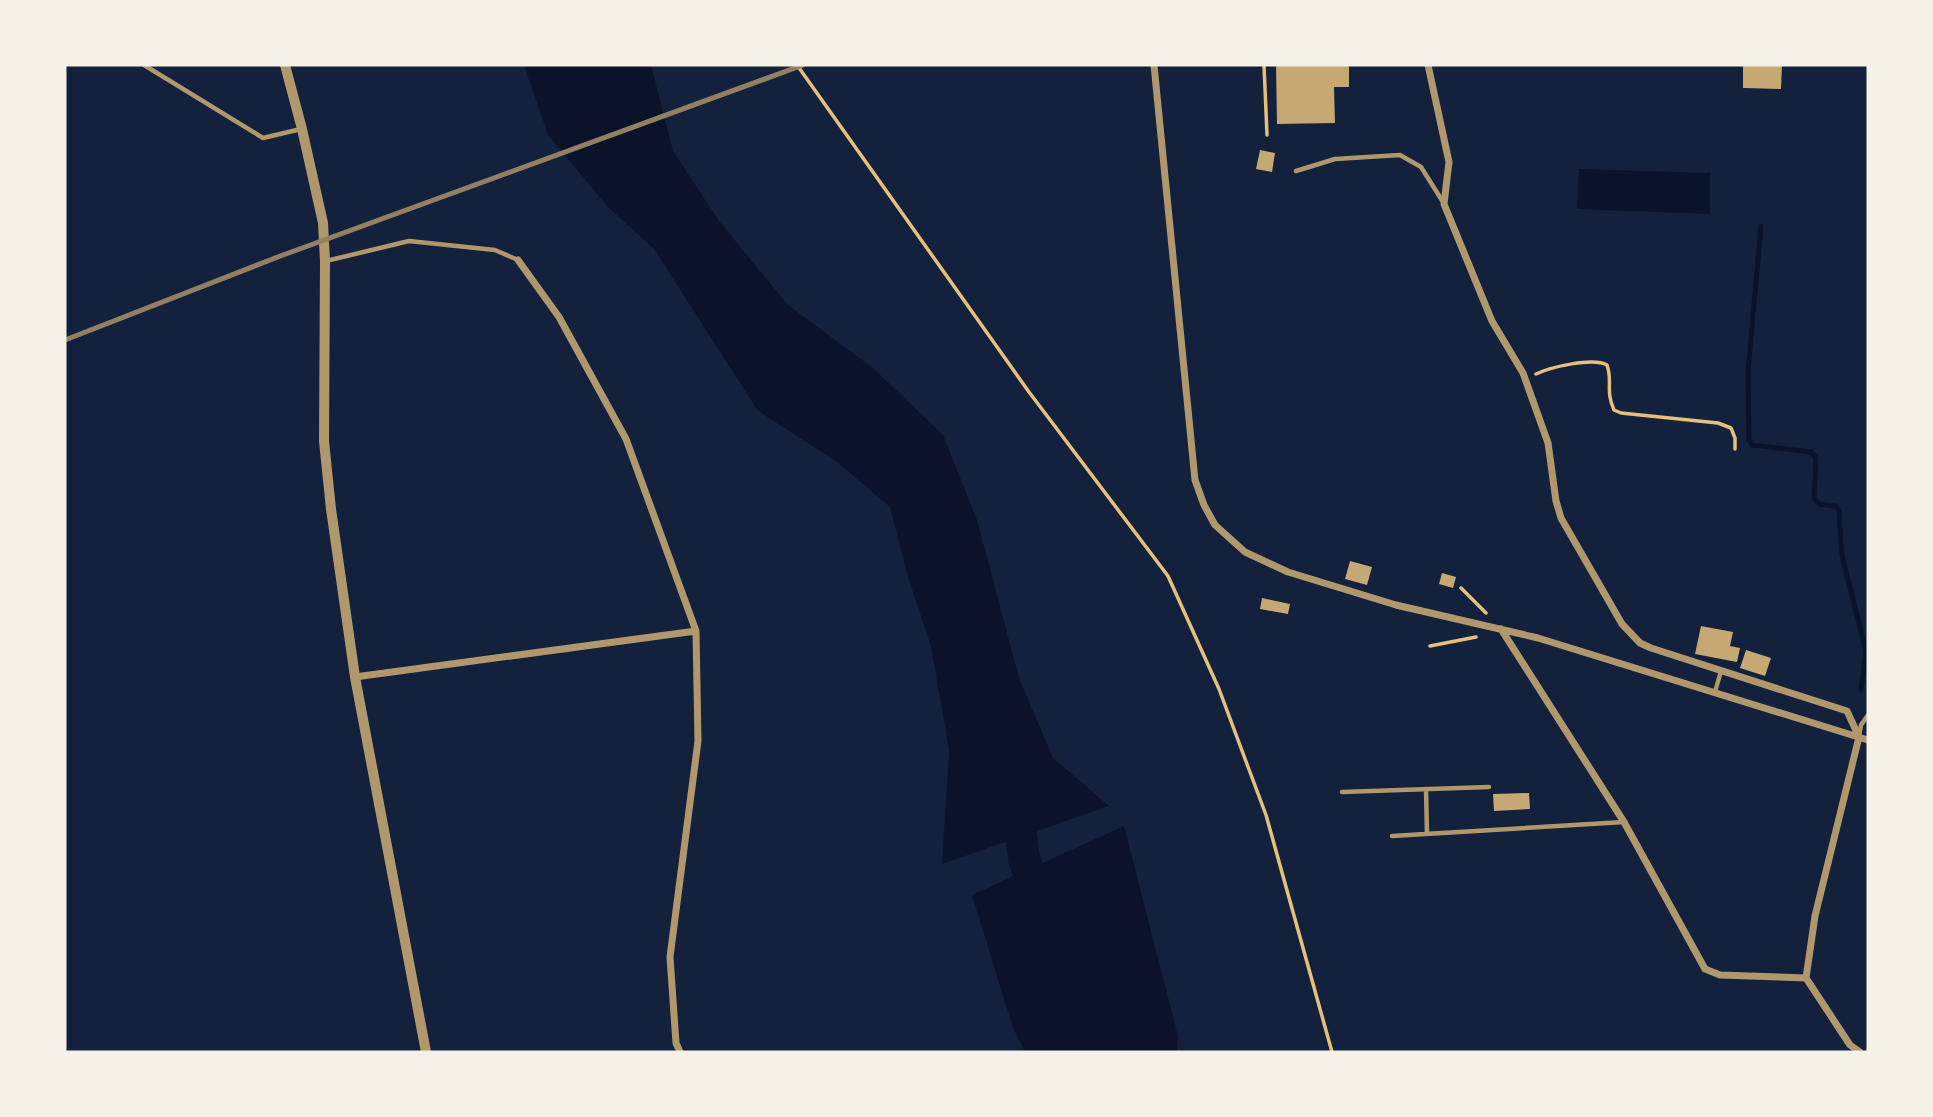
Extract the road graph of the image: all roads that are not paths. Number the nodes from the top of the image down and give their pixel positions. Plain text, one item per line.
1 (144, 65) edge
2 (285, 65) edge
3 (1154, 65) edge
4 (1428, 65) edge
5 (302, 129) junction
6 (1296, 171) dead end
7 (1444, 204) junction
8 (518, 260) joint
9 (325, 261) junction
10 (1501, 629) junction
11 (696, 631) junction
12 (1721, 670) junction
13 (355, 677) junction
14 (1714, 693) junction
15 (1868, 715) edge
16 (1859, 737) junction
17 (1868, 740) edge
18 (1489, 787) dead end
19 (1426, 789) junction
20 (1342, 792) dead end
21 (1624, 822) junction
22 (1427, 834) junction
23 (1392, 836) dead end
24 (1806, 978) junction
25 (426, 1052) edge
26 (680, 1052) edge
27 (1860, 1052) edge

1 - 5 lane
2 - 5 street
3 - 10 street
4 - 7 street
5 - 9 street
6 - 7 lane
7 - 12 street
8 - 9 lane
8 - 11 street
9 - 13 street
10 - 14 street
10 - 21 street
11 - 13 street
11 - 26 street
12 - 14 lane
12 - 16 street
13 - 25 street
14 - 16 street
15 - 16 lane
16 - 17 street
16 - 24 street
18 - 19 lane
19 - 20 lane
19 - 22 lane
21 - 22 lane
21 - 24 street
22 - 23 lane
24 - 27 street

